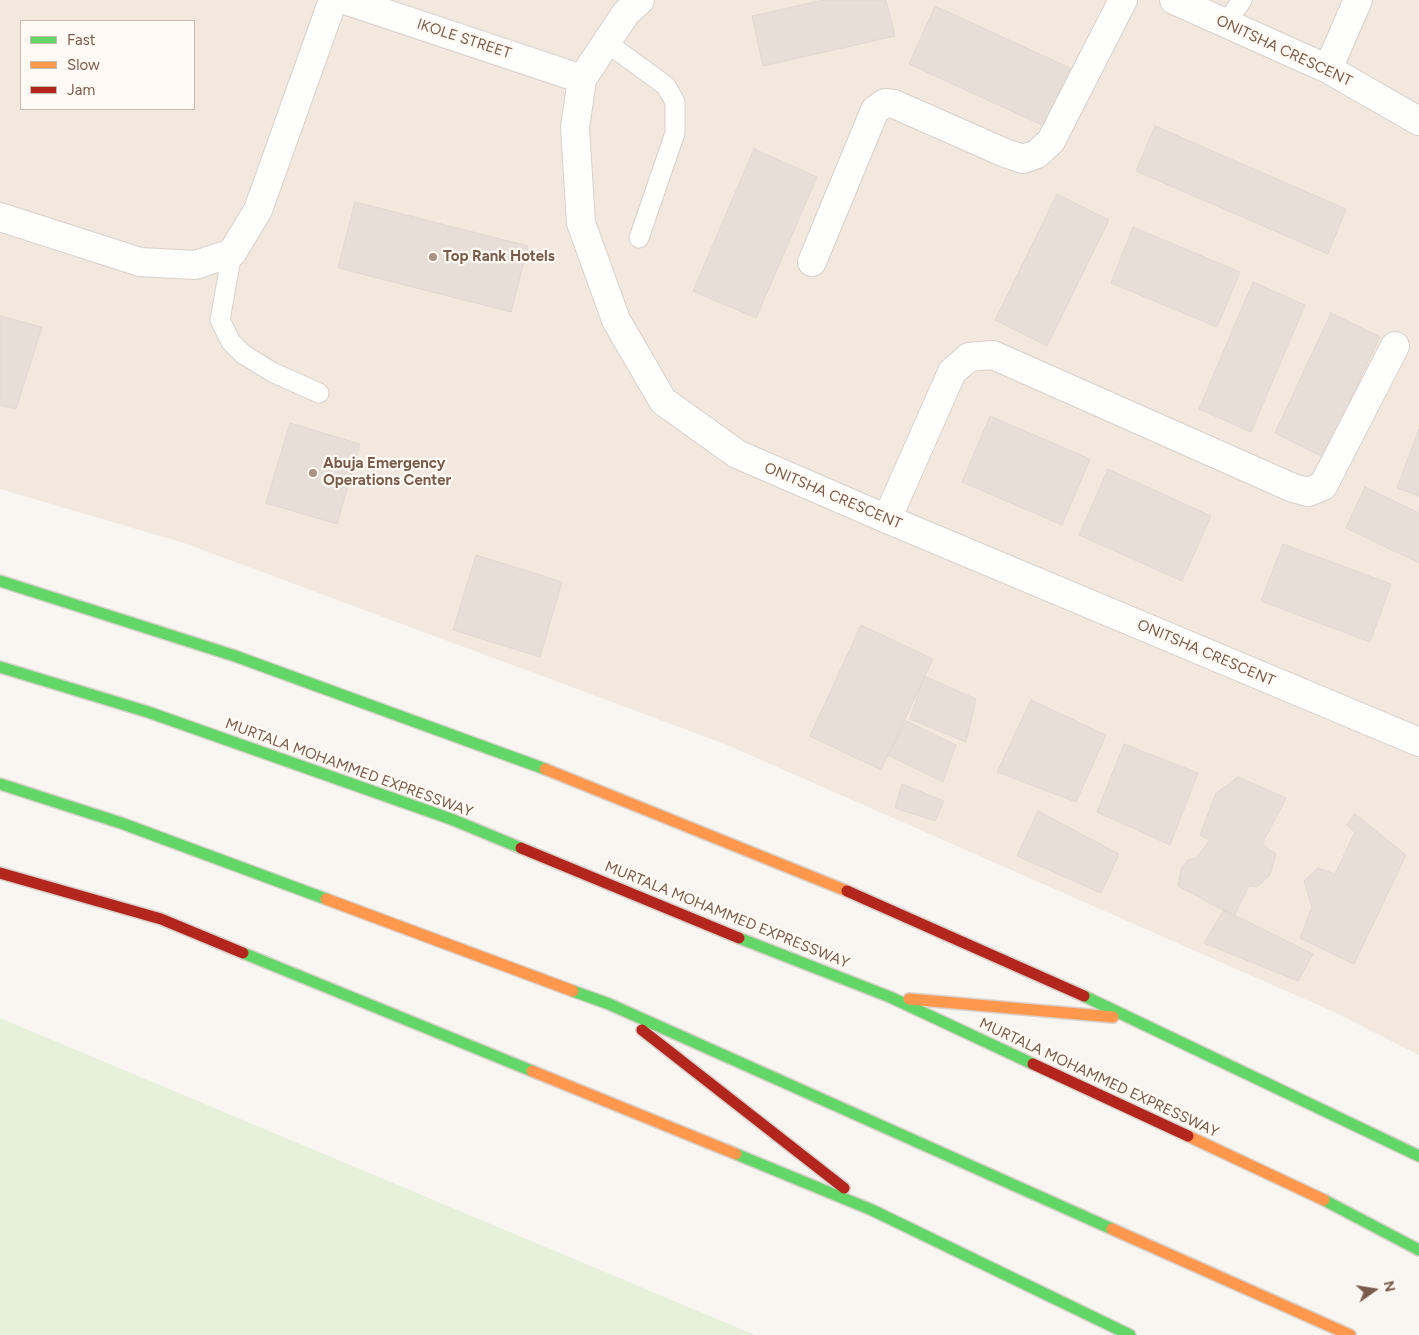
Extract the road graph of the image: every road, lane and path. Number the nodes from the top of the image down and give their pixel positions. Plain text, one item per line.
1 (333, 0) edge
2 (345, 0) edge
3 (640, 0) edge
4 (1123, 0) edge
5 (1174, 0) edge
6 (1242, 0) edge
7 (1358, 0) edge
8 (1226, 24) junction
9 (606, 42) junction
10 (1328, 69) junction
11 (582, 79) junction
12 (1419, 121) edge
13 (0, 217) edge
14 (640, 238) dead end
15 (232, 253) junction
16 (812, 262) dead end
17 (1395, 346) dead end
18 (319, 393) dead end
19 (887, 520) junction
20 (0, 581) edge
21 (2, 666) edge
22 (1419, 742) edge
23 (0, 784) edge
24 (0, 873) edge
25 (890, 997) junction
26 (609, 1004) junction
27 (1136, 1019) junction
28 (1419, 1156) edge
29 (872, 1210) junction
30 (1419, 1250) edge
31 (1130, 1335) edge
32 (1350, 1335) edge

1 - 15 street
2 - 11 street, IKOLE STREET
3 - 9 street, ONITSHA CRESCENT
4 - 16 street
5 - 8 street, ONITSHA CRESCENT
6 - 8 lane
7 - 10 street
8 - 10 street, ONITSHA CRESCENT
9 - 11 street, ONITSHA CRESCENT
9 - 14 lane
10 - 12 street, ONITSHA CRESCENT
11 - 19 street, ONITSHA CRESCENT
13 - 15 street
15 - 18 lane
17 - 19 street
19 - 22 street, ONITSHA CRESCENT
20 - 27 highway
21 - 25 highway, MURTALA MOHAMMED EXPRESSWAY
23 - 26 highway
24 - 29 highway
25 - 27 highway
25 - 30 highway, MURTALA MOHAMMED EXPRESSWAY
26 - 29 highway
26 - 32 highway
27 - 28 highway
29 - 31 highway

